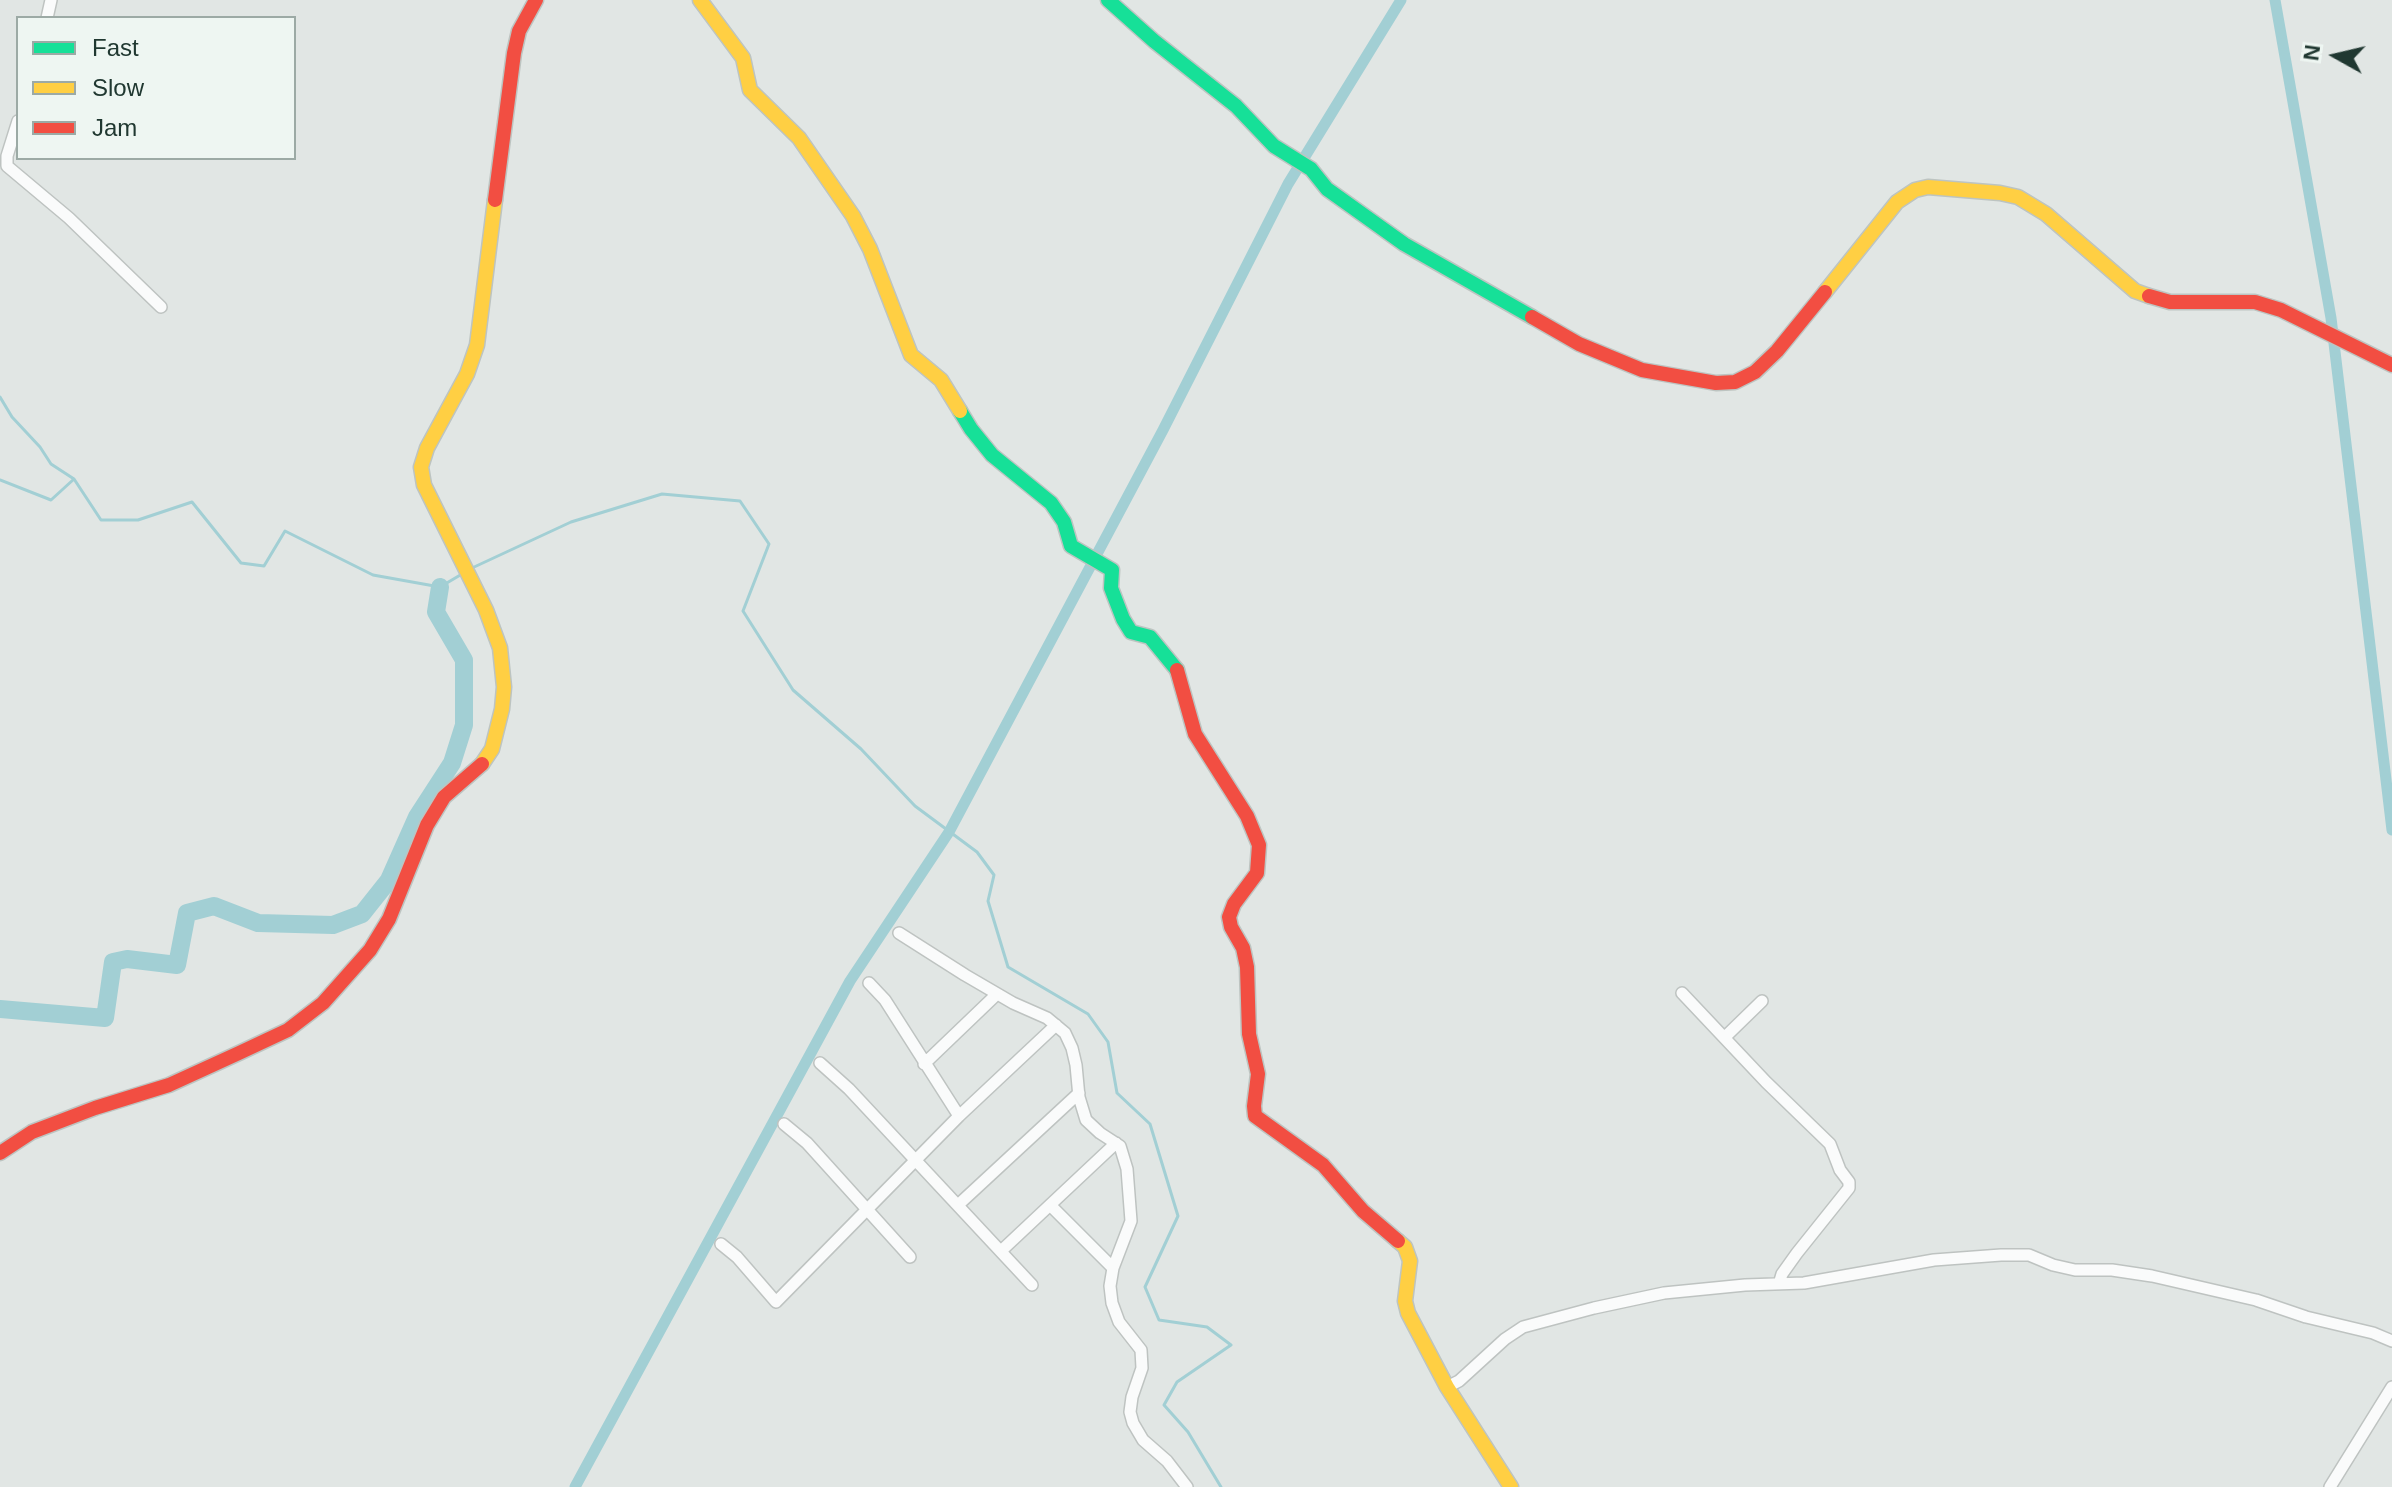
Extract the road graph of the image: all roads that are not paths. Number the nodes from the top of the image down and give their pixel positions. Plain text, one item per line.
1 (536, 0) edge
2 (700, 0) edge
3 (1108, 0) edge
4 (16, 127) edge
5 (161, 307) dead end
6 (2392, 365) edge
7 (899, 933) dead end
8 (869, 983) dead end
9 (1682, 993) dead end
10 (997, 994) junction
11 (1762, 1001) dead end
12 (1056, 1025) junction
13 (1725, 1037) junction
14 (820, 1063) dead end
15 (924, 1064) junction
16 (1079, 1093) junction
17 (959, 1116) junction
18 (784, 1124) dead end
19 (1116, 1143) junction
20 (0, 1153) edge
21 (915, 1159) junction
22 (958, 1205) junction
23 (1050, 1205) junction
24 (868, 1209) junction
25 (721, 1244) dead end
26 (1001, 1251) junction
27 (910, 1257) dead end
28 (1113, 1268) junction
29 (1779, 1284) junction
30 (1032, 1285) dead end
31 (2392, 1341) edge
32 (1447, 1387) junction
33 (2392, 1387) edge
34 (1187, 1487) edge
35 (1511, 1487) edge
36 (2330, 1487) edge

1 - 20 street
2 - 32 street
3 - 6 street
4 - 5 street
7 - 10 street
8 - 15 street
9 - 13 street
10 - 12 street
10 - 15 street
11 - 13 street
12 - 16 street
12 - 17 street
13 - 29 street
14 - 21 street
15 - 17 street
16 - 19 street
16 - 22 street
17 - 21 street
18 - 24 street
19 - 23 street
19 - 28 street
21 - 22 street
21 - 24 street
22 - 26 street
23 - 26 street
23 - 28 street
24 - 25 street
24 - 27 street
26 - 30 street
28 - 34 street
29 - 31 street
29 - 32 street
32 - 35 street
33 - 36 street

